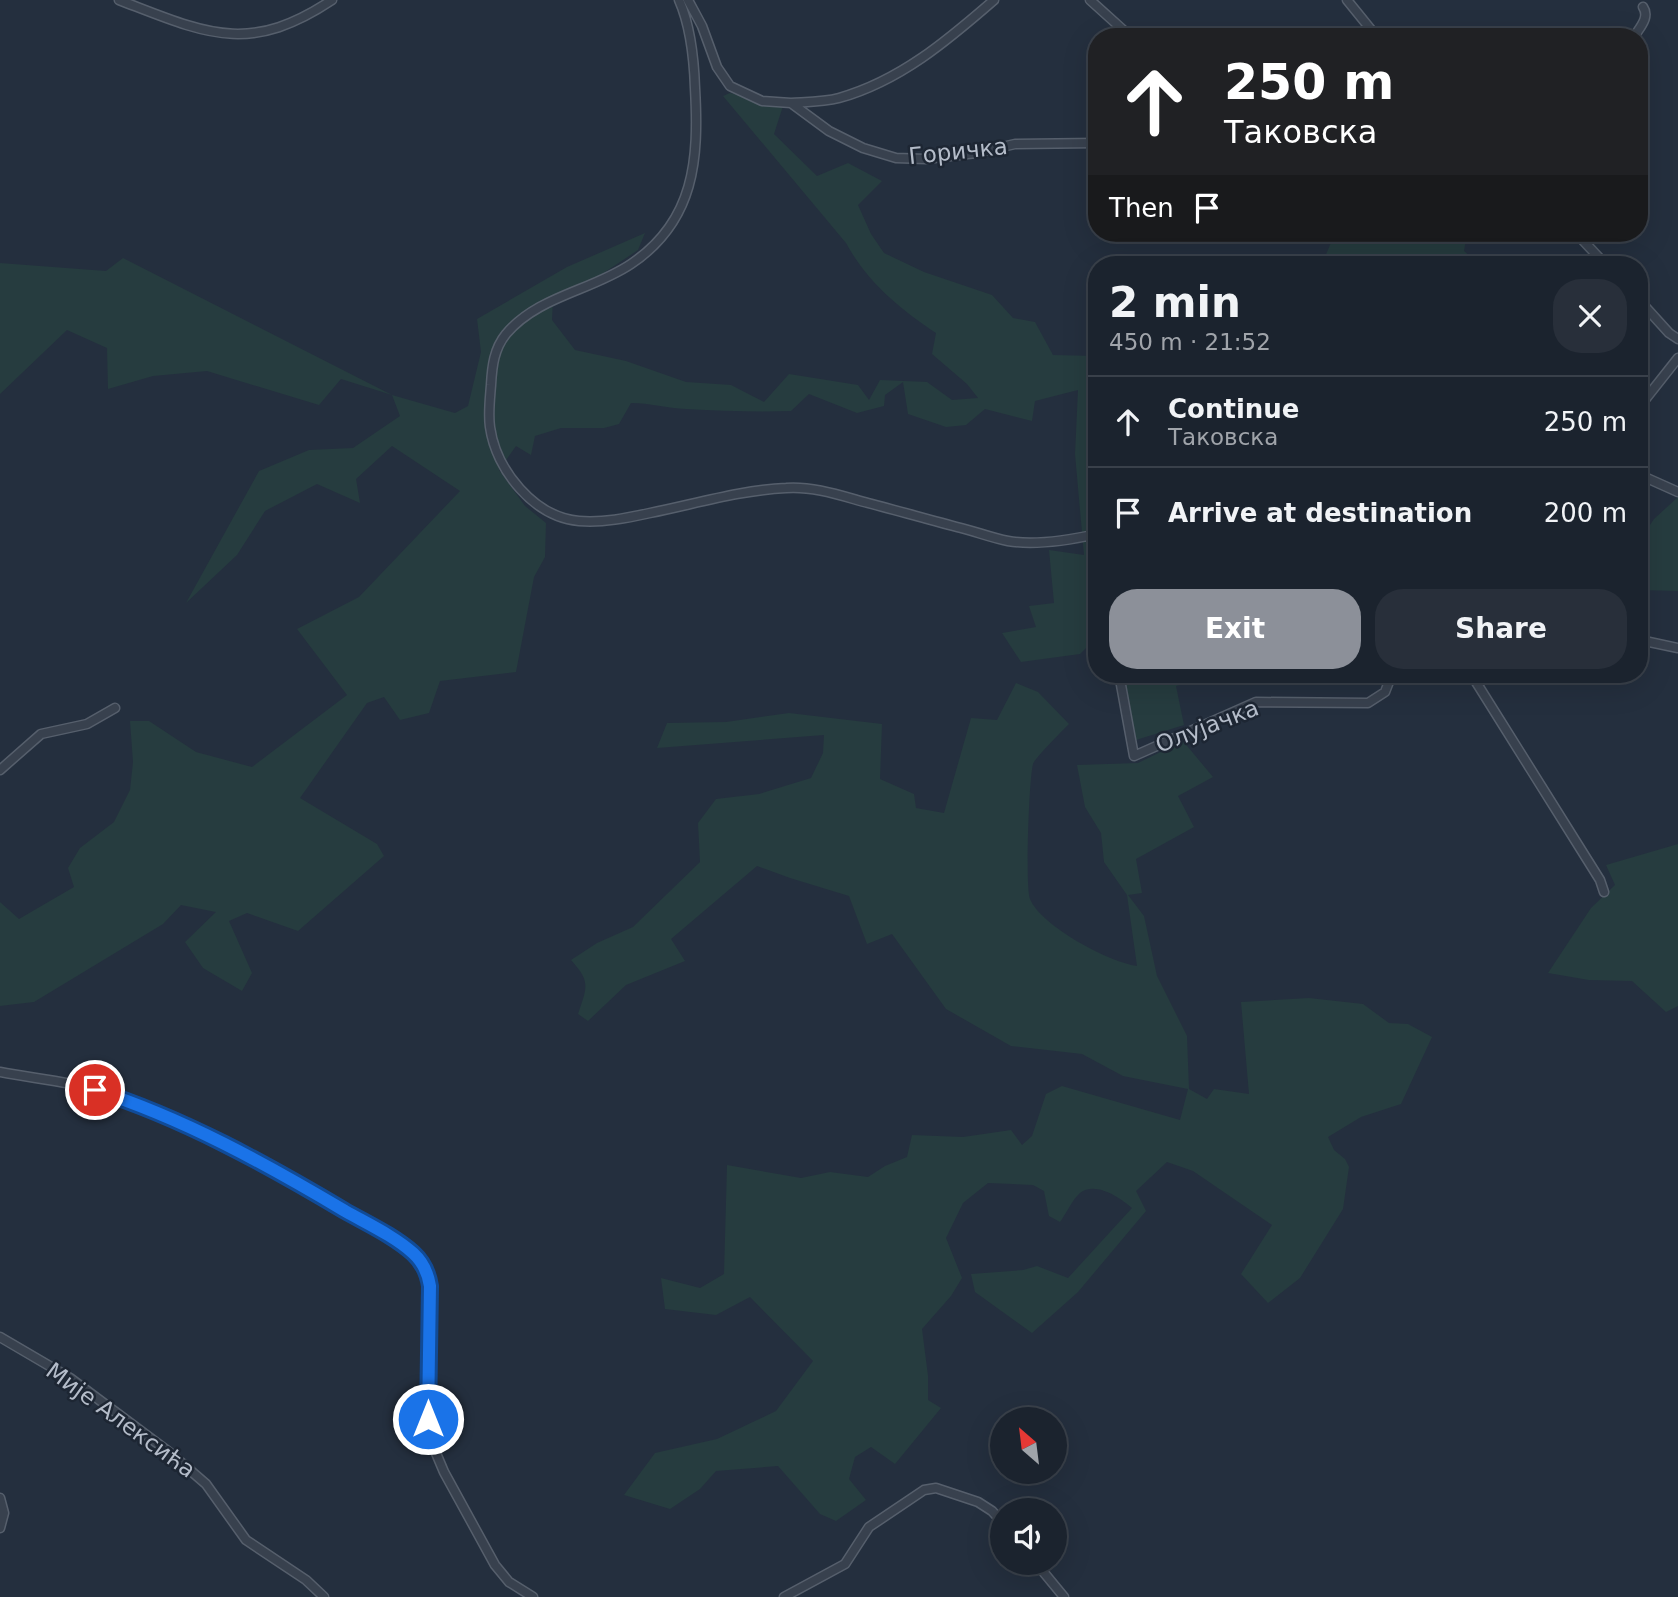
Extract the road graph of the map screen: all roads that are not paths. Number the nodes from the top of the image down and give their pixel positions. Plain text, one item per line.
1 (119, 0) edge
2 (331, 0) edge
3 (683, 0) edge
4 (994, 0) edge
5 (1090, 0) edge
6 (1347, 0) edge
7 (1643, 7) dead end
8 (1121, 28) edge
9 (1370, 28) edge
10 (1639, 28) edge
11 (790, 103) junction
12 (1088, 143) edge
13 (1584, 242) edge
14 (1598, 256) edge
15 (1648, 310) edge
16 (1678, 339) edge
17 (1678, 358) edge
18 (1648, 396) edge
19 (1648, 479) edge
20 (1678, 492) edge
21 (1088, 535) edge
22 (1648, 642) edge
23 (1678, 649) edge
24 (1121, 683) edge
25 (1388, 683) edge
26 (1477, 683) edge
27 (115, 708) dead end
28 (0, 770) edge
29 (1604, 892) dead end
30 (0, 1072) edge
31 (0, 1337) edge
32 (0, 1498) edge
33 (990, 1510) edge
34 (0, 1528) edge
35 (1046, 1575) edge
36 (324, 1597) edge
37 (533, 1597) edge
38 (784, 1597) edge
39 (1064, 1597) edge

1 - 2 street
3 - 11 street, Горичка
3 - 21 street
4 - 11 street, Горичка
5 - 8 street
6 - 9 street
7 - 10 street
11 - 12 street, Горичка
13 - 14 street
15 - 16 street
17 - 18 street
19 - 20 street
22 - 23 street
24 - 25 street, Олујачка
26 - 29 street
27 - 28 street
30 - 37 street
31 - 36 street, Мије Алексића
32 - 34 street
33 - 38 street
35 - 39 street

